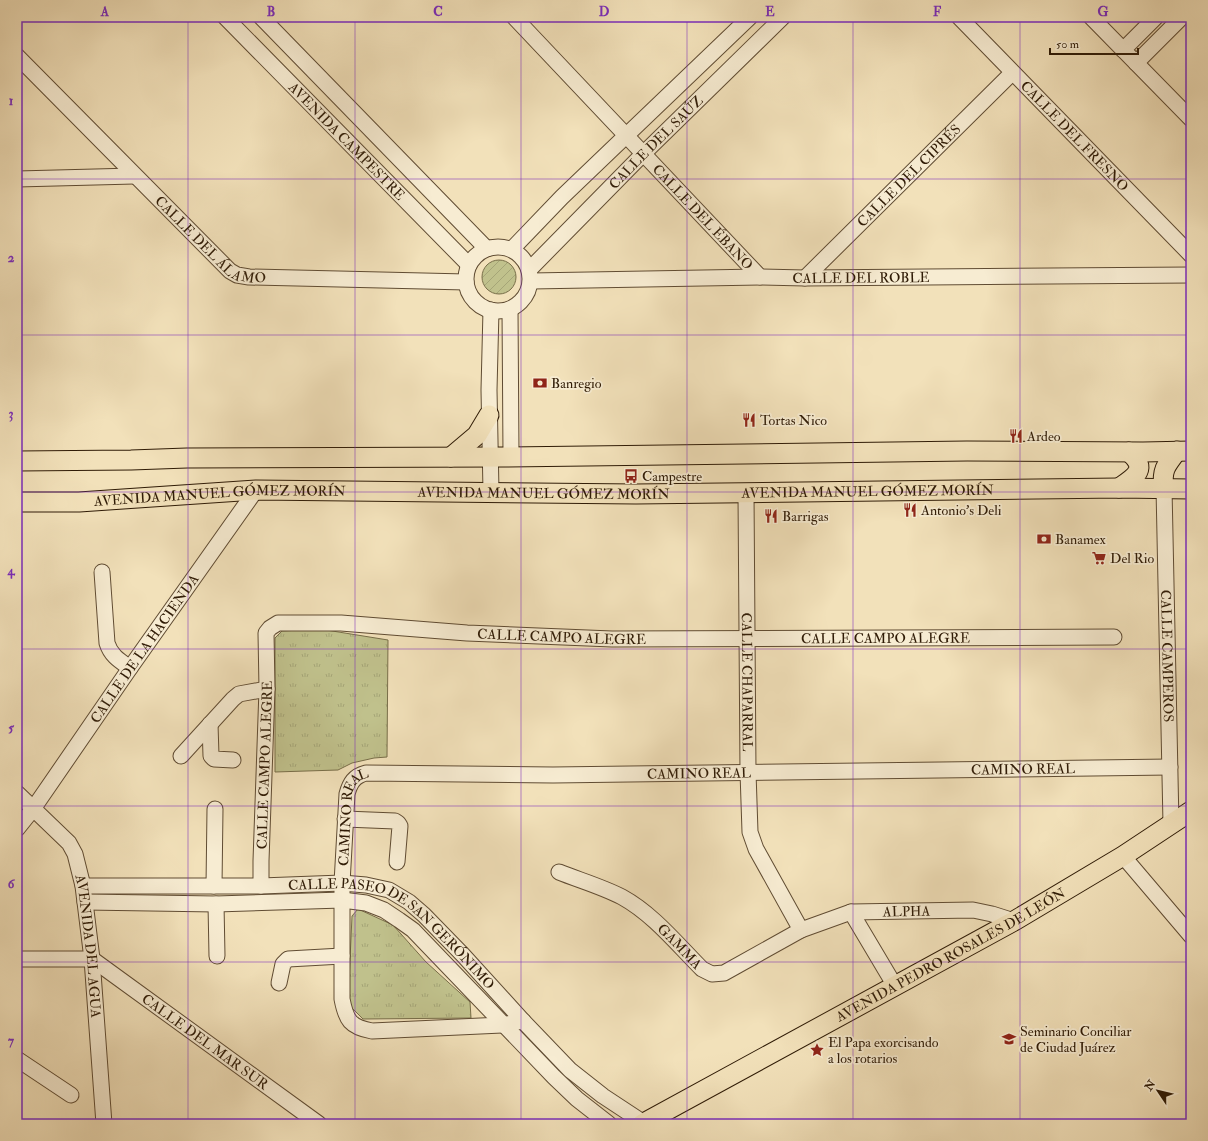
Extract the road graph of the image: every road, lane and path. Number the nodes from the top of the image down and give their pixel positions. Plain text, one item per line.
1 (225, 17) edge
2 (261, 17) edge
3 (514, 17) edge
4 (783, 17) edge
5 (958, 17) edge
6 (1091, 17) edge
7 (1156, 17) edge
8 (1182, 17) edge
9 (742, 20) edge
10 (758, 41) junction
11 (1123, 50) junction
12 (17, 56) edge
13 (1136, 63) junction
14 (1012, 73) junction
15 (318, 76) junction
16 (300, 93) junction
17 (1189, 114) edge
18 (627, 135) junction
19 (644, 153) junction
20 (134, 176) junction
21 (17, 179) edge
22 (433, 193) junction
23 (415, 209) junction
24 (487, 248) junction
25 (512, 249) junction
26 (1191, 255) edge
27 (469, 265) junction
28 (530, 275) junction
29 (1191, 275) edge
30 (760, 277) junction
31 (805, 278) junction
32 (466, 282) junction
33 (510, 309) junction
34 (491, 310) junction
35 (489, 415) junction
36 (1184, 451) edge
37 (1130, 452) junction
38 (489, 456) junction
39 (511, 456) junction
40 (451, 457) junction
41 (19, 462) edge
42 (1119, 488) junction
43 (1164, 488) junction
44 (1191, 489) edge
45 (256, 490) junction
46 (491, 492) junction
47 (746, 493) junction
48 (17, 502) edge
49 (102, 572) dead end
50 (1114, 637) dead end
51 (747, 639) junction
52 (130, 668) junction
53 (267, 689) junction
54 (210, 724) junction
55 (181, 756) dead end
56 (233, 760) dead end
57 (1170, 767) junction
58 (748, 772) junction
59 (17, 793) edge
60 (33, 809) junction
61 (215, 809) dead end
62 (1191, 811) edge
63 (345, 819) junction
64 (1171, 824) junction
65 (17, 829) edge
66 (1123, 856) junction
67 (397, 862) dead end
68 (559, 872) dead end
69 (342, 883) junction
70 (83, 886) junction
71 (214, 886) junction
72 (262, 886) junction
73 (342, 900) junction
74 (85, 902) junction
75 (216, 904) junction
76 (851, 912) junction
77 (1014, 922) junction
78 (801, 930) junction
79 (1189, 931) edge
80 (217, 956) dead end
81 (342, 956) junction
82 (17, 959) edge
83 (92, 959) junction
84 (279, 983) dead end
85 (895, 986) junction
86 (523, 1021) junction
87 (502, 1025) junction
88 (17, 1059) edge
89 (71, 1095) dead end
90 (643, 1123) edge
91 (104, 1124) edge
92 (319, 1124) edge
93 (608, 1124) edge

1 - 16 street, AVENIDA CAMPESTRE
2 - 15 street, AVENIDA CAMPESTRE
3 - 18 street, CALLE DEL ÉBANO
4 - 10 street, CALLE DEL SAÚZ
5 - 14 street, CALLE DEL FRESNO
6 - 11 street
7 - 11 street
8 - 13 street
9 - 10 street
9 - 18 street, CALLE DEL SAÚZ
10 - 19 street, CALLE DEL SAÚZ
11 - 13 street
12 - 20 street, CALLE DEL ÁLAMO
13 - 17 street
14 - 26 street, CALLE DEL FRESNO
14 - 31 street, CALLE DEL CIPRÉS
15 - 16 street
15 - 22 street, AVENIDA CAMPESTRE
16 - 23 street, AVENIDA CAMPESTRE
18 - 19 street, CALLE DEL ÉBANO
18 - 25 street, CALLE DEL SAÚZ
19 - 28 street, CALLE DEL SAÚZ
19 - 30 street, CALLE DEL ÉBANO
20 - 21 street
20 - 32 street, CALLE DEL ÁLAMO
22 - 23 street
22 - 24 street, AVENIDA CAMPESTRE
23 - 27 street, AVENIDA CAMPESTRE
24 - 25 street
24 - 27 street
25 - 28 street
27 - 32 street
28 - 30 street, CALLE DEL ROBLE
28 - 33 street
29 - 31 street, CALLE DEL ROBLE
30 - 31 street, CALLE DEL ROBLE
32 - 34 street
33 - 34 street
33 - 39 street
34 - 35 street
35 - 38 street
35 - 40 main road
36 - 37 main road
36 - 43 main road
37 - 39 main road
37 - 42 main road
38 - 39 main road
38 - 40 main road
38 - 46 street
40 - 41 main road
42 - 43 main road, AVENIDA MANUEL GÓMEZ MORÍN
42 - 47 main road, AVENIDA MANUEL GÓMEZ MORÍN
43 - 44 main road, AVENIDA MANUEL GÓMEZ MORÍN
43 - 57 street, CALLE CAMPEROS
45 - 46 main road, AVENIDA MANUEL GÓMEZ MORÍN
45 - 48 main road, AVENIDA MANUEL GÓMEZ MORÍN
45 - 52 street, CALLE DE LA HACIENDA
46 - 47 main road, AVENIDA MANUEL GÓMEZ MORÍN
47 - 51 street, CALLE CHAPARRAL
49 - 52 street
50 - 51 street, CALLE CAMPO ALEGRE
51 - 53 street, CALLE CAMPO ALEGRE
51 - 58 street, CALLE CHAPARRAL
52 - 60 street, CALLE DE LA HACIENDA
53 - 54 street
53 - 72 street, CALLE CAMPO ALEGRE
54 - 55 street
54 - 56 street
57 - 58 street, CAMINO REAL
57 - 64 street, CALLE CAMPEROS
58 - 63 street, CAMINO REAL
58 - 78 street, CALLE CHAPARRAL
59 - 60 street, AVENIDA DEL AGUA
60 - 65 street, CALLE DE LA HACIENDA
60 - 70 street, AVENIDA DEL AGUA
61 - 71 street
62 - 64 main road, AVENIDA PEDRO ROSALES DE LEÓN
63 - 67 street
63 - 69 street, CAMINO REAL
64 - 66 main road, AVENIDA PEDRO ROSALES DE LEÓN
66 - 77 main road, AVENIDA PEDRO ROSALES DE LEÓN
66 - 79 street
68 - 78 street, GAMMA
69 - 72 street, CALLE PASEO DE SAN GERÓNIMO
69 - 73 street, CAMINO REAL
69 - 86 street, CALLE PASEO DE SAN GERÓNIMO
70 - 71 street, CALLE PASEO DE SAN GERÓNIMO
70 - 74 street, AVENIDA DEL AGUA
71 - 72 street, CALLE PASEO DE SAN GERÓNIMO
73 - 75 street, CALLE PASEO DE SAN GERÓNIMO
73 - 81 street, CAMINO REAL
73 - 87 street, CALLE PASEO DE SAN GERÓNIMO
74 - 75 street, CALLE PASEO DE SAN GERÓNIMO
74 - 83 street, AVENIDA DEL AGUA
75 - 80 street
76 - 77 street, ALPHA
76 - 78 street, ALPHA
76 - 85 street
77 - 85 main road, AVENIDA PEDRO ROSALES DE LEÓN
81 - 84 street
81 - 87 street, CAMINO REAL
82 - 83 street
83 - 91 street, AVENIDA DEL AGUA
83 - 92 street, CALLE DEL MAR SUR
85 - 90 main road, AVENIDA PEDRO ROSALES DE LEÓN
86 - 87 street, CAMINO REAL
86 - 90 street, CALLE PASEO DE SAN GERÓNIMO
87 - 93 street, CALLE PASEO DE SAN GERÓNIMO
88 - 89 street

